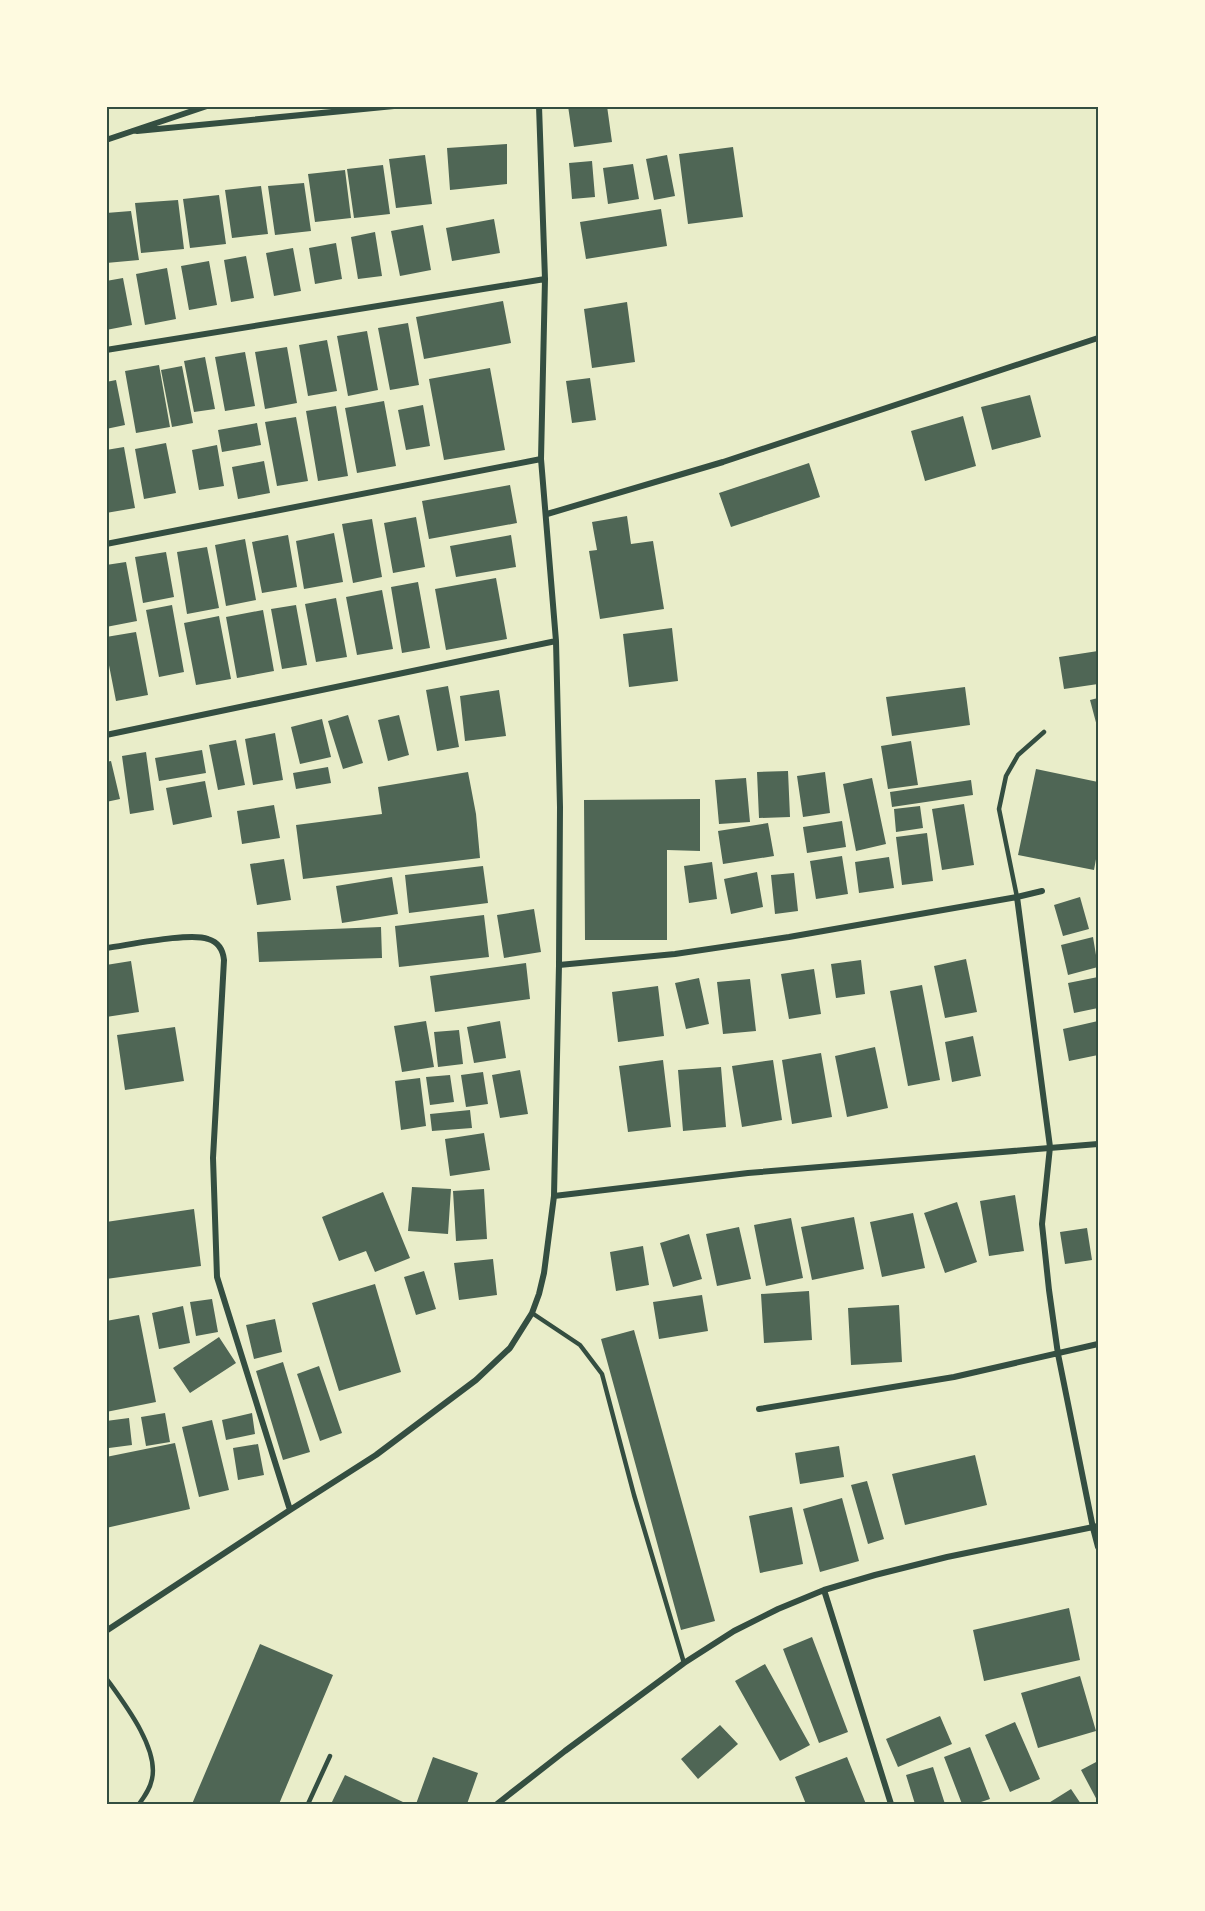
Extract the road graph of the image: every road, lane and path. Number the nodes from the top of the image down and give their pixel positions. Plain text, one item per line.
1 (207, 106) edge
2 (394, 106) edge
3 (539, 106) edge
4 (137, 131) junction
5 (106, 140) edge
6 (545, 279) junction
7 (1098, 338) edge
8 (106, 350) edge
9 (541, 459) junction
10 (547, 514) junction
11 (106, 543) edge
12 (556, 642) junction
13 (1044, 732) dead end
14 (106, 735) edge
15 (1042, 891) dead end
16 (1017, 897) junction
17 (106, 948) edge
18 (559, 964) junction
19 (1098, 1144) edge
20 (1050, 1147) junction
21 (554, 1196) junction
22 (532, 1313) junction
23 (1098, 1344) edge
24 (1058, 1354) junction
25 (759, 1409) dead end
26 (290, 1510) junction
27 (1096, 1527) edge
28 (1098, 1547) edge
29 (824, 1590) junction
30 (106, 1631) edge
31 (684, 1663) junction
32 (106, 1678) edge
33 (330, 1756) dead end
34 (139, 1804) edge
35 (308, 1804) edge
36 (497, 1804) edge
37 (891, 1804) edge

1 - 4 street
2 - 4 street
3 - 6 street
4 - 5 street
6 - 8 street
6 - 9 street
7 - 10 street
9 - 10 street
9 - 11 street
10 - 12 street
12 - 14 street
12 - 18 street
13 - 16 lane
15 - 16 street
16 - 18 street
16 - 20 street
17 - 26 street
18 - 21 street
19 - 20 street
20 - 21 street
20 - 24 street
21 - 22 street
22 - 26 street
22 - 31 lane
23 - 24 street
24 - 25 street
24 - 27 street
26 - 30 street
27 - 28 street
27 - 29 street
29 - 31 street
29 - 37 street
31 - 36 street
32 - 34 lane
33 - 35 lane

